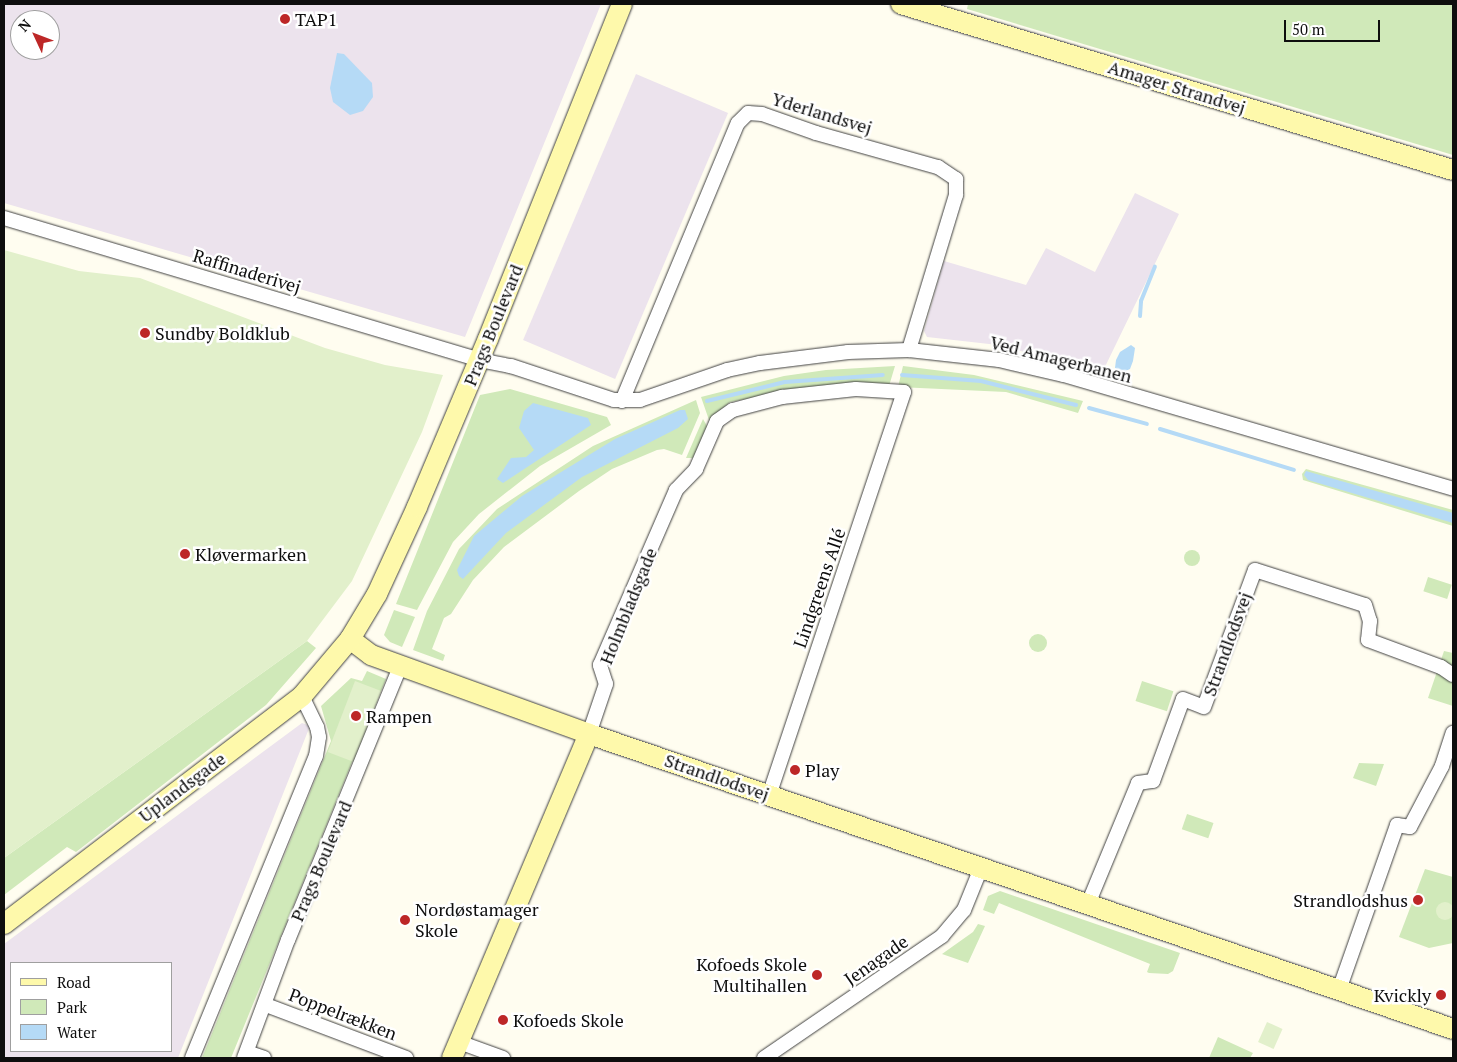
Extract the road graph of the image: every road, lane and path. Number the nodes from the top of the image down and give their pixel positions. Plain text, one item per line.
1 (622, 4) edge
2 (636, 4) edge
3 (901, 4) edge
4 (602, 53) junction
5 (1453, 170) edge
6 (4, 218) edge
7 (909, 350) junction
8 (479, 360) junction
9 (904, 392) joint
10 (622, 401) junction
11 (1453, 489) edge
12 (350, 639) junction
13 (400, 665) junction
14 (1453, 676) edge
15 (302, 696) junction
16 (1453, 733) edge
17 (589, 734) junction
18 (768, 795) junction
19 (981, 868) junction
20 (1088, 904) junction
21 (4, 924) edge
22 (1339, 990) junction
23 (266, 1005) junction
24 (1453, 1029) edge
25 (456, 1050) edge
26 (246, 1055) edge
27 (767, 1057) edge
28 (192, 1058) edge
29 (264, 1058) edge
30 (406, 1058) edge
31 (503, 1058) edge

1 - 4 street, Prags Boulevard
2 - 4 street
3 - 5 street, Amager Strandvej
4 - 8 street, Prags Boulevard
6 - 8 street, Raffinaderivej
7 - 10 street, Ved Amagerbanen
7 - 10 street, Yderlandsvej
7 - 11 street, Ved Amagerbanen
8 - 10 street, Ved Amagerbanen
8 - 12 street, Prags Boulevard
9 - 17 street, Holmbladsgade
9 - 18 street, Lindgreens Allé
12 - 13 street, Strandlodsvej
12 - 15 street, Uplandsgade
13 - 17 street, Strandlodsvej
13 - 23 street, Prags Boulevard
14 - 20 street, Strandlodsvej
15 - 21 street, Uplandsgade
15 - 28 street
16 - 22 street
17 - 18 street, Strandlodsvej
17 - 25 street, Holmbladsgade
18 - 19 street, Strandlodsvej
19 - 20 street, Strandlodsvej
19 - 27 street, Jenagade
20 - 22 street, Strandlodsvej
22 - 24 street, Strandlodsvej
23 - 26 street, Prags Boulevard
23 - 30 street, Poppelrækken
25 - 31 street
26 - 29 street

